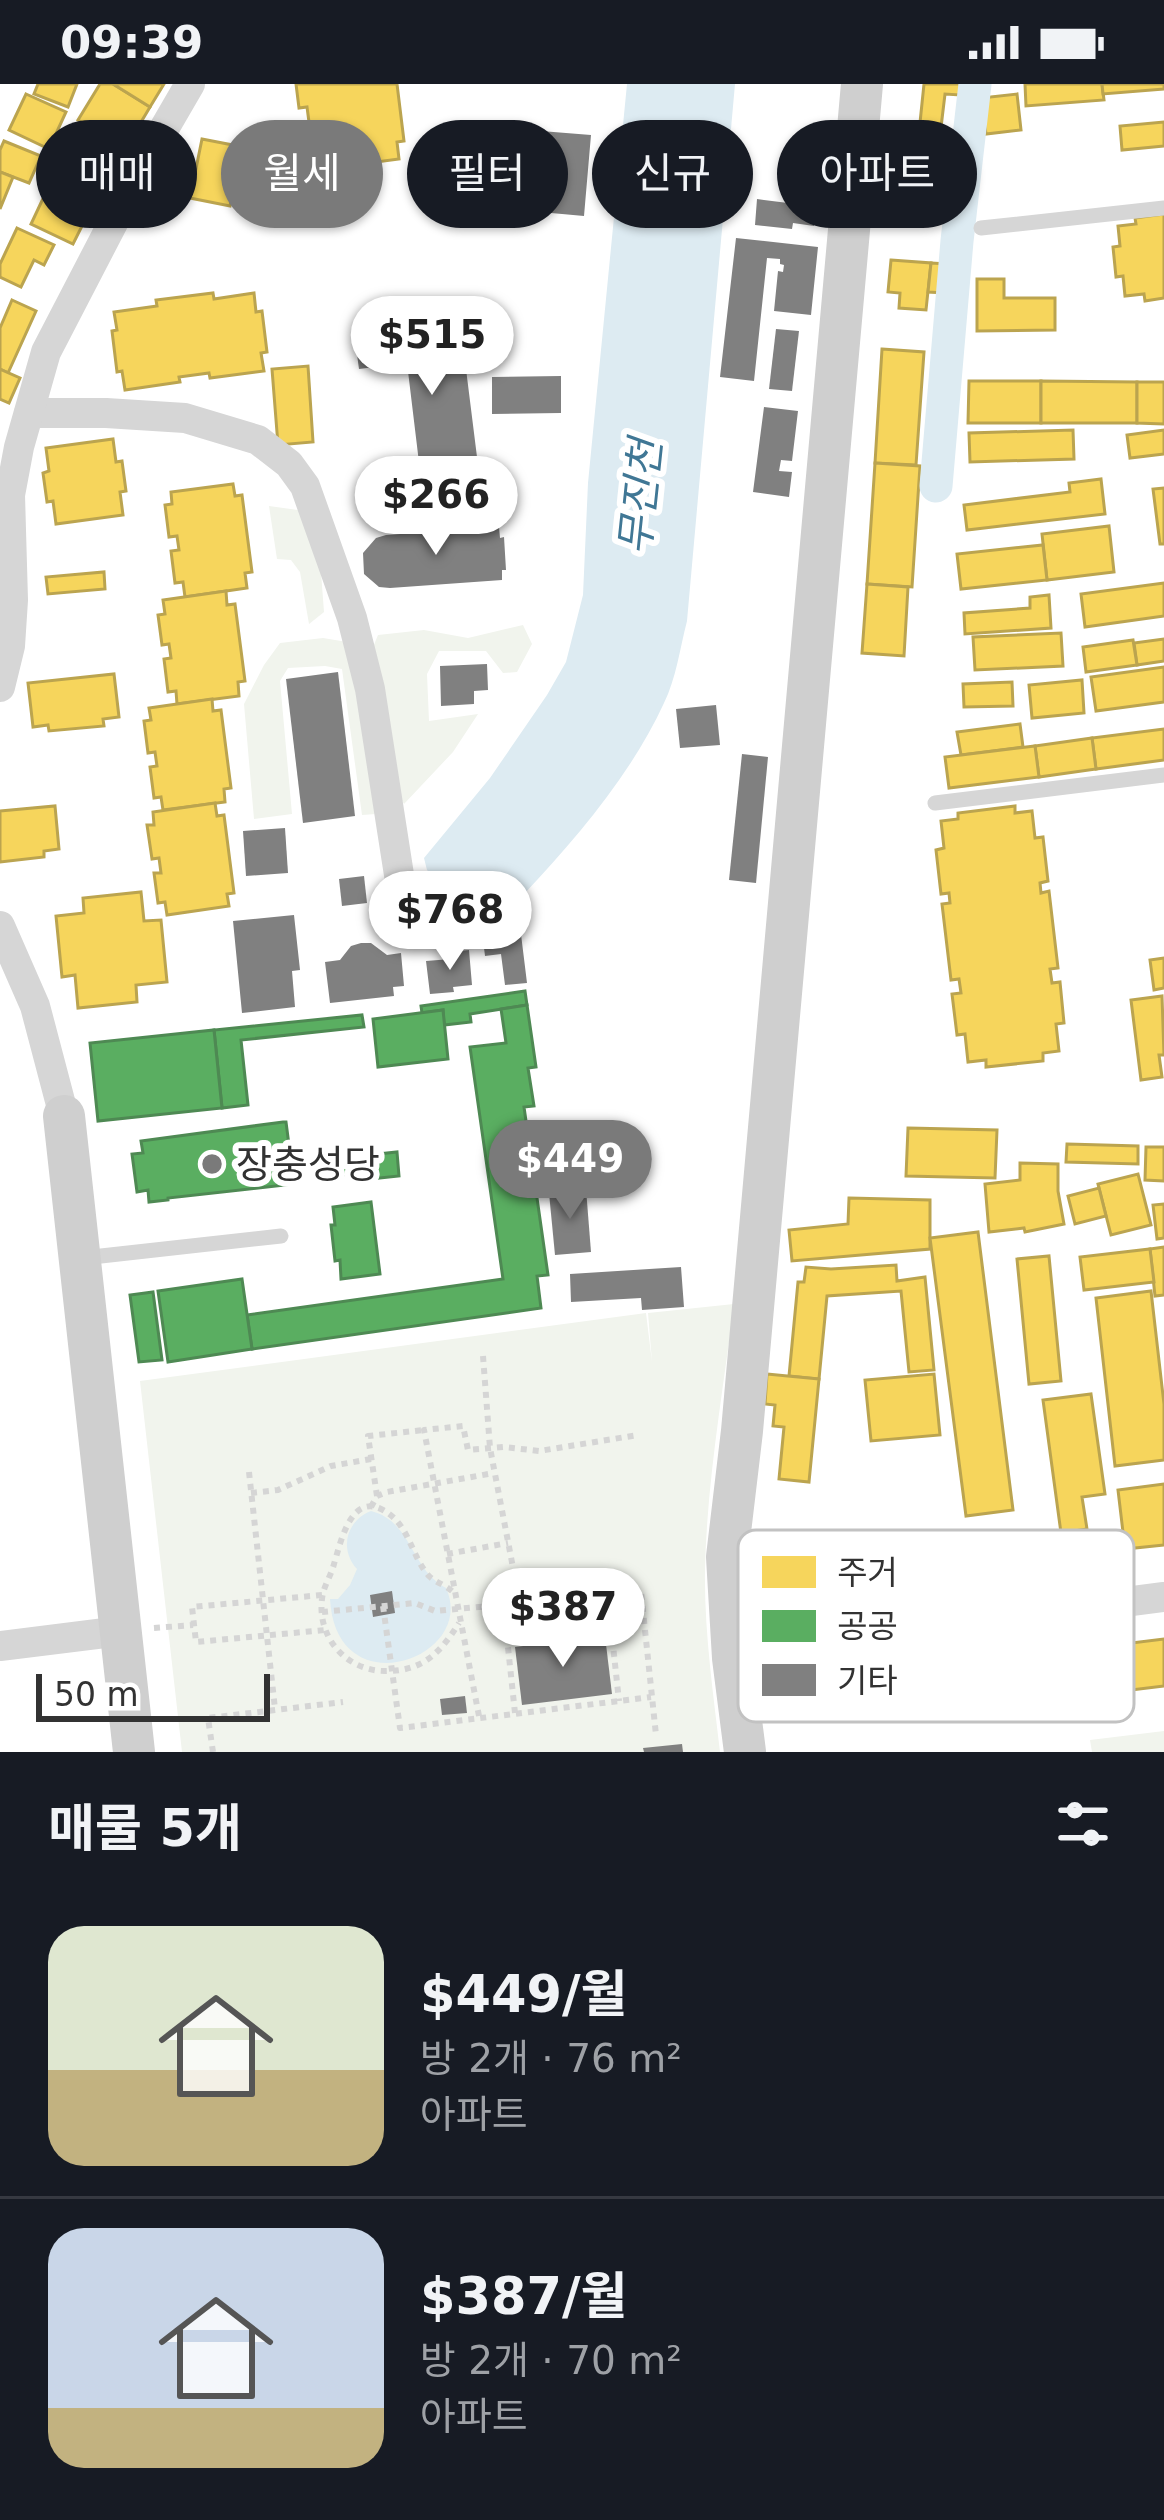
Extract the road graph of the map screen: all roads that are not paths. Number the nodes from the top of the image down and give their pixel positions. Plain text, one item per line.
1 (190, 84) edge
2 (862, 84) edge
3 (1164, 208) edge
4 (981, 227) dead end
5 (29, 413) junction
6 (5, 646) edge
7 (0, 687) edge
8 (1164, 776) edge
9 (935, 803) dead end
10 (402, 894) dead end
11 (0, 926) edge
12 (64, 1116) joint
13 (281, 1237) dead end
14 (80, 1258) junction
15 (1164, 1598) edge
16 (1134, 1602) edge
17 (121, 1631) junction
18 (0, 1646) edge
19 (738, 1692) edge
20 (741, 1722) edge
21 (134, 1752) edge
22 (745, 1752) edge

1 - 5 street
2 - 19 street
3 - 4 lane
5 - 6 street
5 - 10 street
6 - 7 street
8 - 9 lane
11 - 12 street
12 - 14 street
13 - 14 lane
14 - 17 street
15 - 16 street
17 - 18 street
17 - 21 street
20 - 22 street

